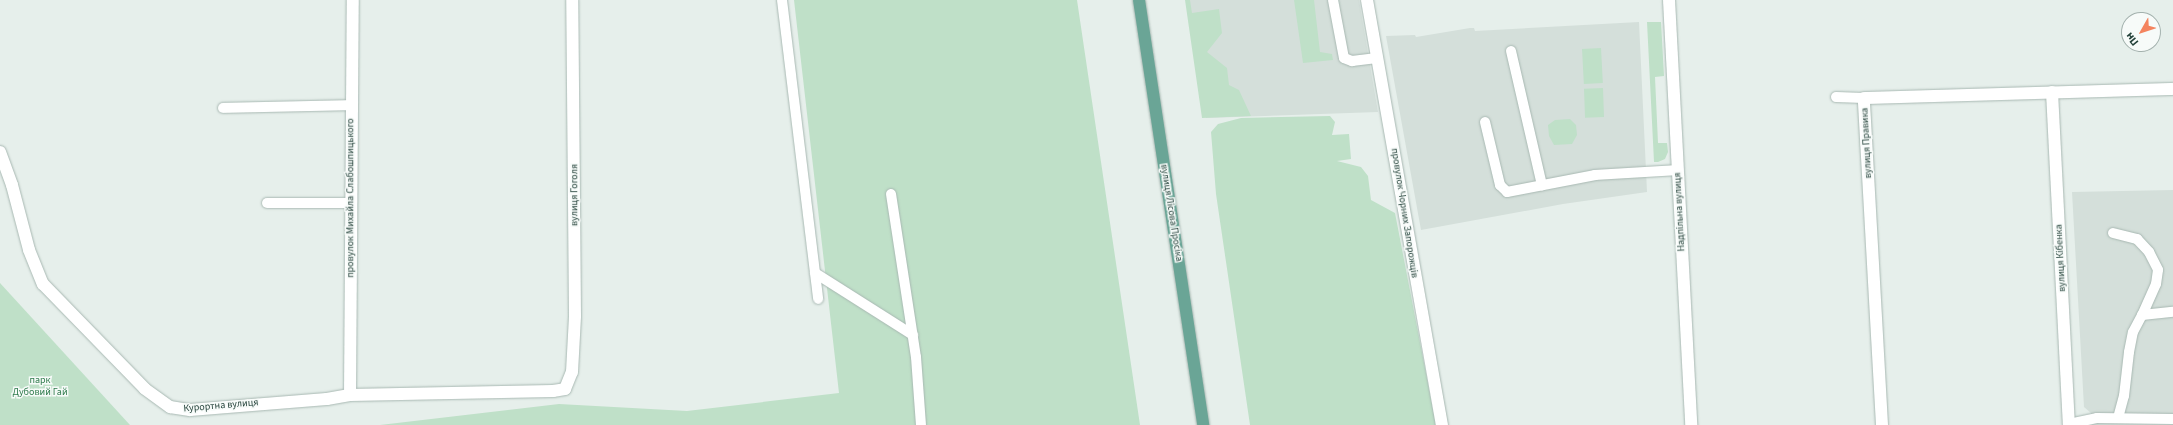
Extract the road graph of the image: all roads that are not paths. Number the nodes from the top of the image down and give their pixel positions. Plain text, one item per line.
1 (353, 0) edge
2 (572, 0) edge
3 (782, 0) edge
4 (1139, 0) edge
5 (1333, 0) edge
6 (1367, 0) edge
7 (1669, 0) edge
8 (1512, 51) dead end
9 (1377, 58) junction
10 (2173, 89) edge
11 (2052, 92) junction
12 (1836, 97) dead end
13 (1864, 98) junction
14 (352, 106) junction
15 (223, 108) dead end
16 (1485, 122) dead end
17 (0, 152) edge
18 (1678, 170) junction
19 (1542, 185) junction
20 (891, 194) dead end
21 (267, 203) dead end
22 (351, 203) junction
23 (2112, 233) dead end
24 (815, 273) junction
25 (818, 299) dead end
26 (2173, 312) edge
27 (2142, 315) junction
28 (913, 335) junction
29 (565, 389) joint
30 (350, 395) junction
31 (2118, 418) junction
32 (2173, 419) edge
33 (921, 425) edge
34 (1203, 425) edge
35 (1442, 425) edge
36 (1691, 425) edge
37 (1882, 425) edge
38 (2069, 425) edge

1 - 14 street, провулок Михайла Слабошпицького
2 - 29 street, вулиця Гоголя
3 - 24 lane
4 - 34 main road, вулиця Лісова Просіка
5 - 9 lane
6 - 9 street, провулок Чорних Запорожців
7 - 18 street, Надпільна вулиця
8 - 19 lane
9 - 35 street, провулок Чорних Запорожців
10 - 11 street, вулиця Правика
11 - 13 street, вулиця Правика
11 - 38 street, вулиця Кібенка
12 - 13 lane
13 - 37 street, вулиця Правика
14 - 15 lane
14 - 22 street, провулок Михайла Слабошпицького
16 - 19 lane
17 - 30 street, Курортна вулиця
18 - 19 lane
18 - 36 street, Надпільна вулиця
20 - 28 lane
21 - 22 lane
22 - 30 street, провулок Михайла Слабошпицького
23 - 27 lane
24 - 25 lane
24 - 28 lane
26 - 27 lane
27 - 31 lane
28 - 33 lane
29 - 30 street, Курортна вулиця
31 - 32 lane
31 - 38 lane

